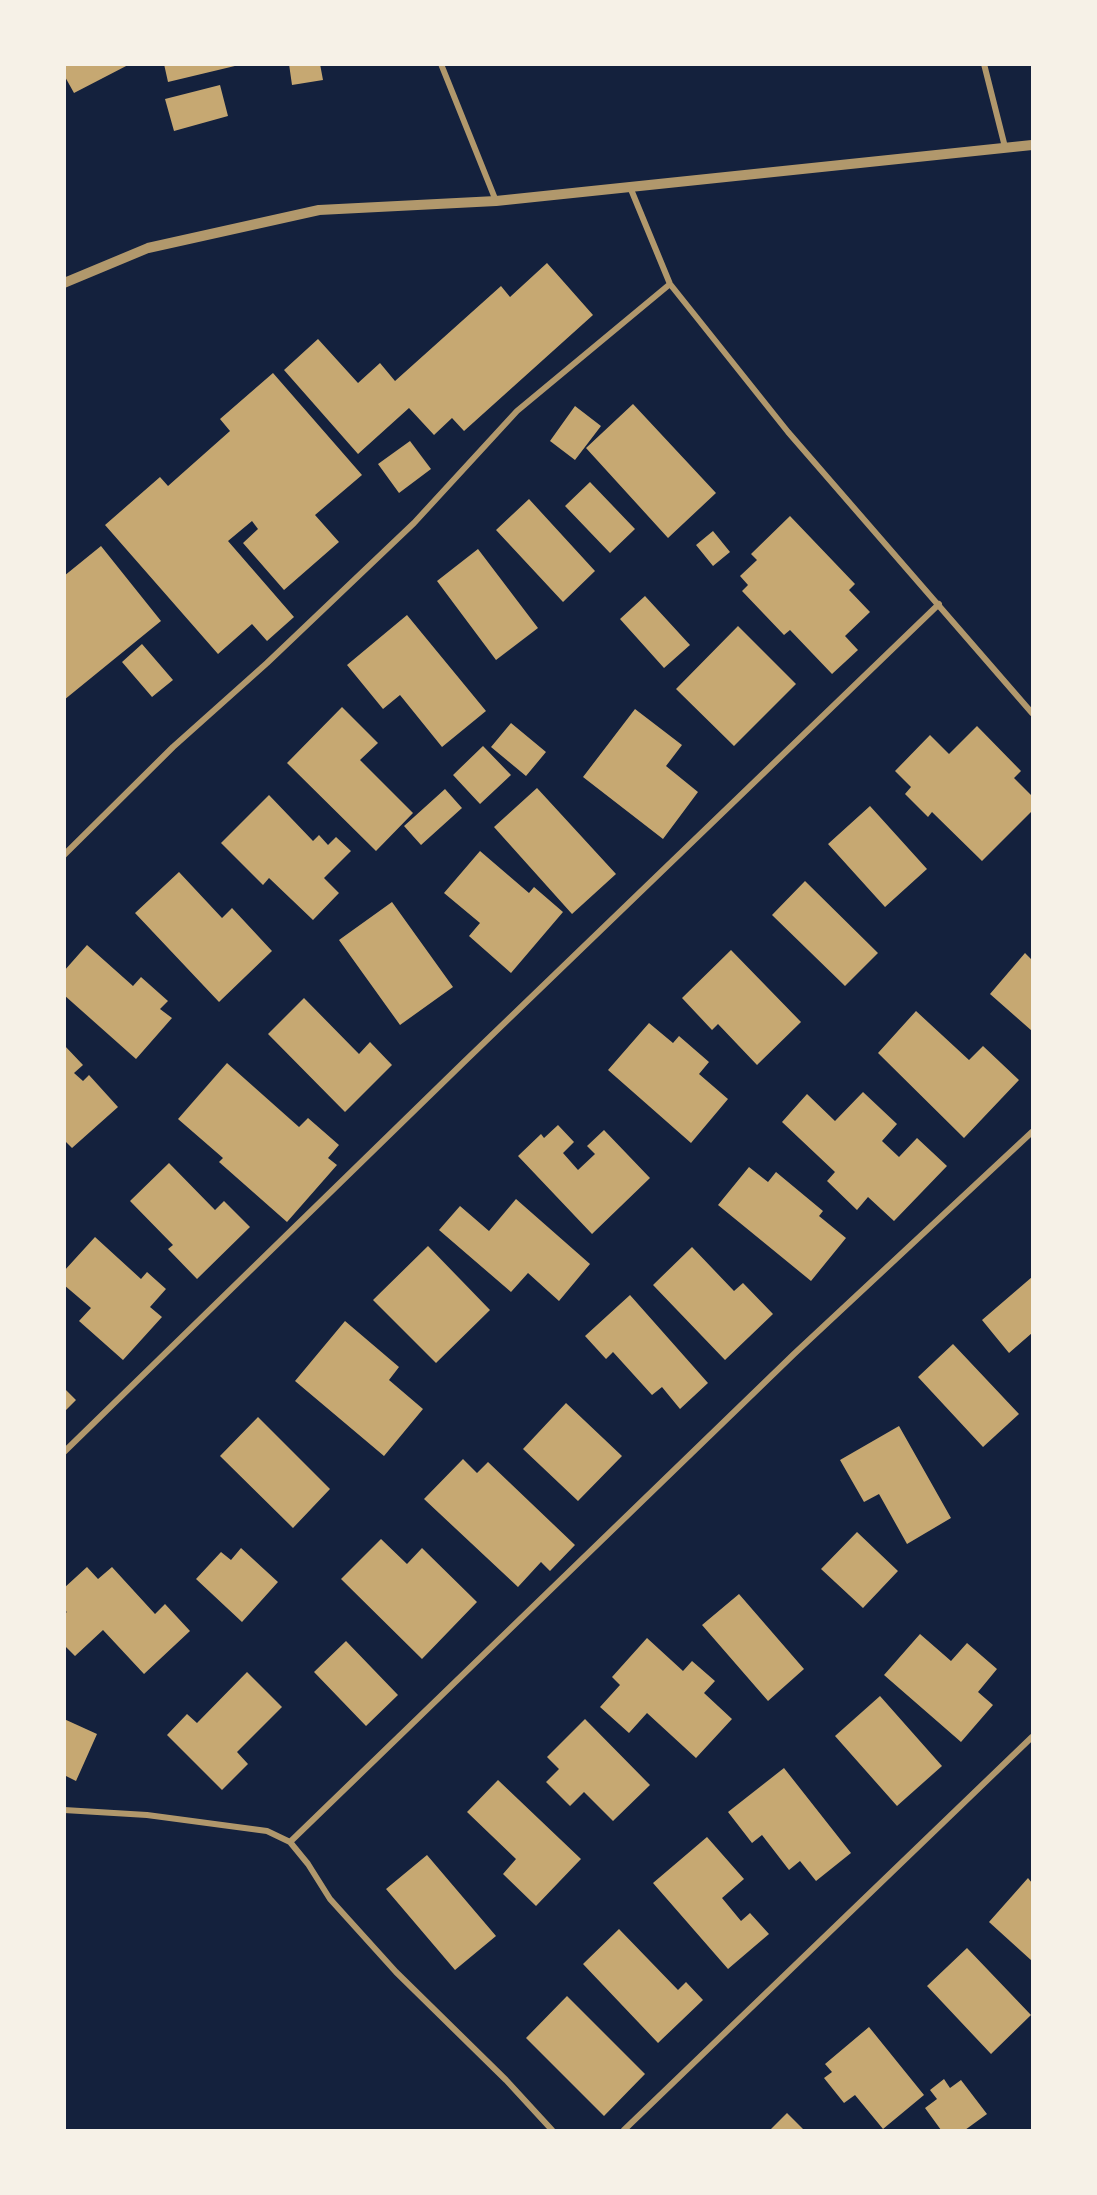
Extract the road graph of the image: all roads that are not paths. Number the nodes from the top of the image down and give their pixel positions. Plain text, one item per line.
1 (441, 64) edge
2 (984, 64) edge
3 (1032, 145) edge
4 (1005, 147) junction
5 (630, 187) junction
6 (496, 201) junction
7 (64, 283) edge
8 (670, 284) junction
9 (939, 604) junction
10 (1032, 713) edge
11 (64, 855) edge
12 (1032, 1132) edge
13 (64, 1452) edge
14 (1032, 1737) edge
15 (64, 1810) edge
16 (290, 1842) junction
17 (552, 2130) edge
18 (624, 2130) edge

1 - 6 street
2 - 4 street
3 - 4 street
4 - 5 street
5 - 6 street
5 - 8 street
6 - 7 street
8 - 9 street
8 - 11 street
9 - 10 street
9 - 13 street
12 - 16 street
14 - 18 street
15 - 16 street
16 - 17 street

